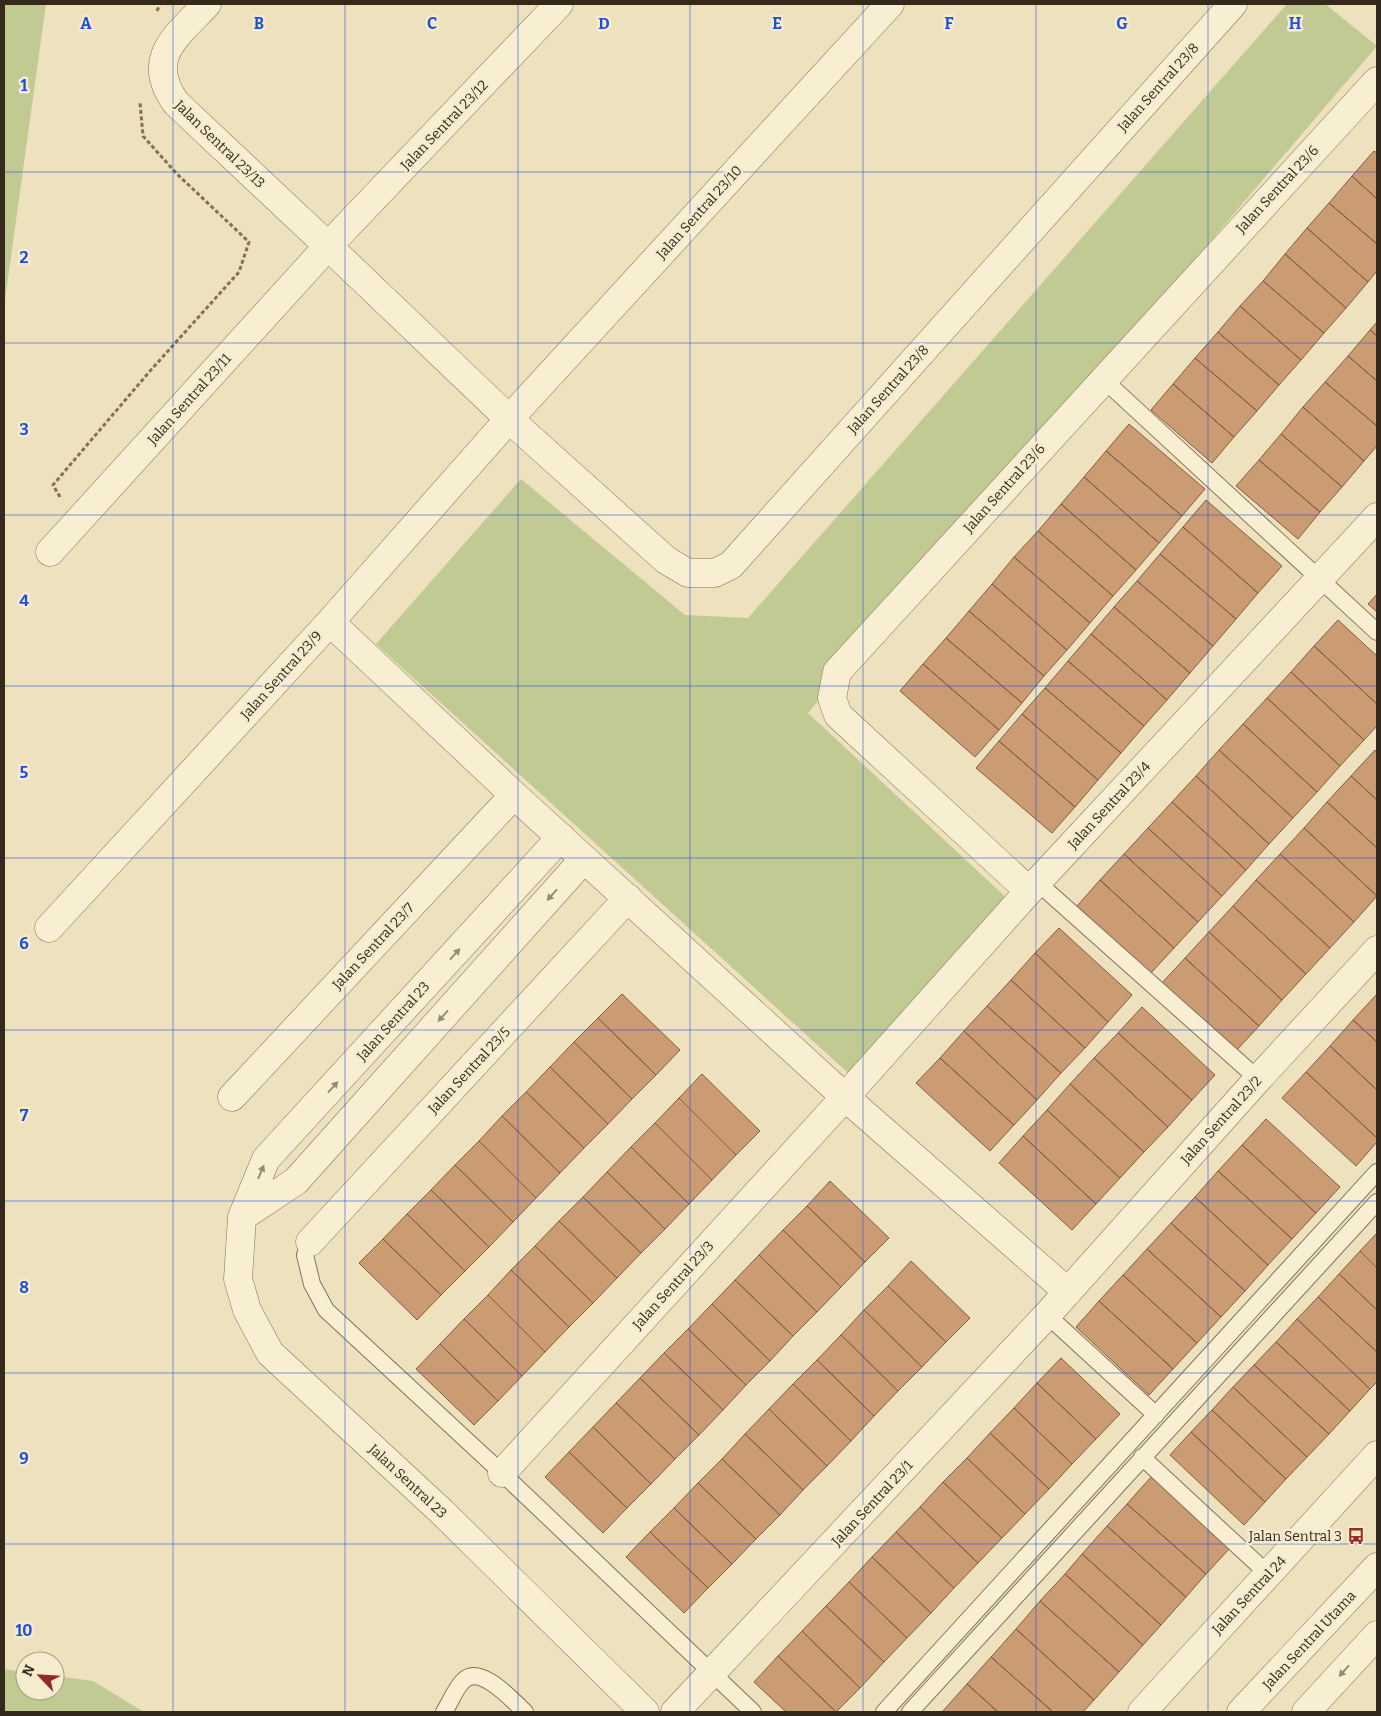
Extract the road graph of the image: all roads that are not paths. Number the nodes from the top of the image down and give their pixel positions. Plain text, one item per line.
1 (206, 4) edge
2 (559, 4) edge
3 (890, 4) edge
4 (1233, 4) edge
5 (1377, 81) edge
6 (328, 246) junction
7 (1103, 379) junction
8 (509, 420) junction
9 (1377, 517) edge
10 (50, 552) dead end
11 (1320, 580) junction
12 (330, 622) junction
13 (1377, 632) edge
14 (514, 794) junction
15 (561, 837) junction
16 (584, 858) junction
17 (1033, 886) junction
18 (628, 898) junction
19 (49, 928) dead end
20 (1377, 950) edge
21 (1258, 1079) junction
22 (232, 1097) dead end
23 (845, 1097) junction
24 (1377, 1172) edge
25 (1377, 1202) edge
26 (242, 1217) junction
27 (310, 1242) joint
28 (1068, 1292) junction
29 (1047, 1315) junction
30 (1156, 1415) junction
31 (1142, 1456) junction
32 (1377, 1456) edge
33 (502, 1473) junction
34 (1377, 1567) edge
35 (1268, 1574) junction
36 (1377, 1635) edge
37 (712, 1674) junction
38 (444, 1712) edge
39 (525, 1712) edge
40 (645, 1712) edge
41 (675, 1712) edge
42 (752, 1712) edge
43 (884, 1712) edge
44 (910, 1712) edge
45 (1142, 1712) edge
46 (1241, 1712) edge
47 (1306, 1712) edge

1 - 6 street, Jalan Sentral 23/13
2 - 6 street, Jalan Sentral 23/12
3 - 8 street, Jalan Sentral 23/10
4 - 8 street, Jalan Sentral 23/8
5 - 7 street, Jalan Sentral 23/6
6 - 8 street, Jalan Sentral 23/13
6 - 10 street, Jalan Sentral 23/11
7 - 11 lane
7 - 17 street, Jalan Sentral 23/6
8 - 12 street, Jalan Sentral 23/9
9 - 11 street, Jalan Sentral 23/4
11 - 13 lane
11 - 17 street, Jalan Sentral 23/4
12 - 14 street
12 - 19 street, Jalan Sentral 23/9
14 - 15 street
14 - 22 street, Jalan Sentral 23/7
15 - 16 street
26 -> 15 street, Jalan Sentral 23
16 - 18 street
16 -> 26 street
17 - 21 lane
17 - 23 street, Jalan Sentral 23/4
18 - 23 street
18 - 27 street, Jalan Sentral 23/5
20 - 21 street, Jalan Sentral 23/2
21 - 28 street, Jalan Sentral 23/2
23 - 28 street
23 - 33 street, Jalan Sentral 23/3
24 - 30 lane
25 - 31 lane
26 - 40 street, Jalan Sentral 23
27 - 33 lane
28 - 29 street, Jalan Sentral 23/1
29 - 30 lane
29 - 37 street, Jalan Sentral 23/1
30 - 43 lane
31 - 35 lane
31 - 44 lane
32 - 35 street, Jalan Sentral 24
33 - 37 lane
34 - 46 street, Jalan Sentral Utama
35 - 45 street, Jalan Sentral 24
36 -> 47 street
37 - 41 street, Jalan Sentral 23/1
37 - 42 lane
38 - 39 lane

